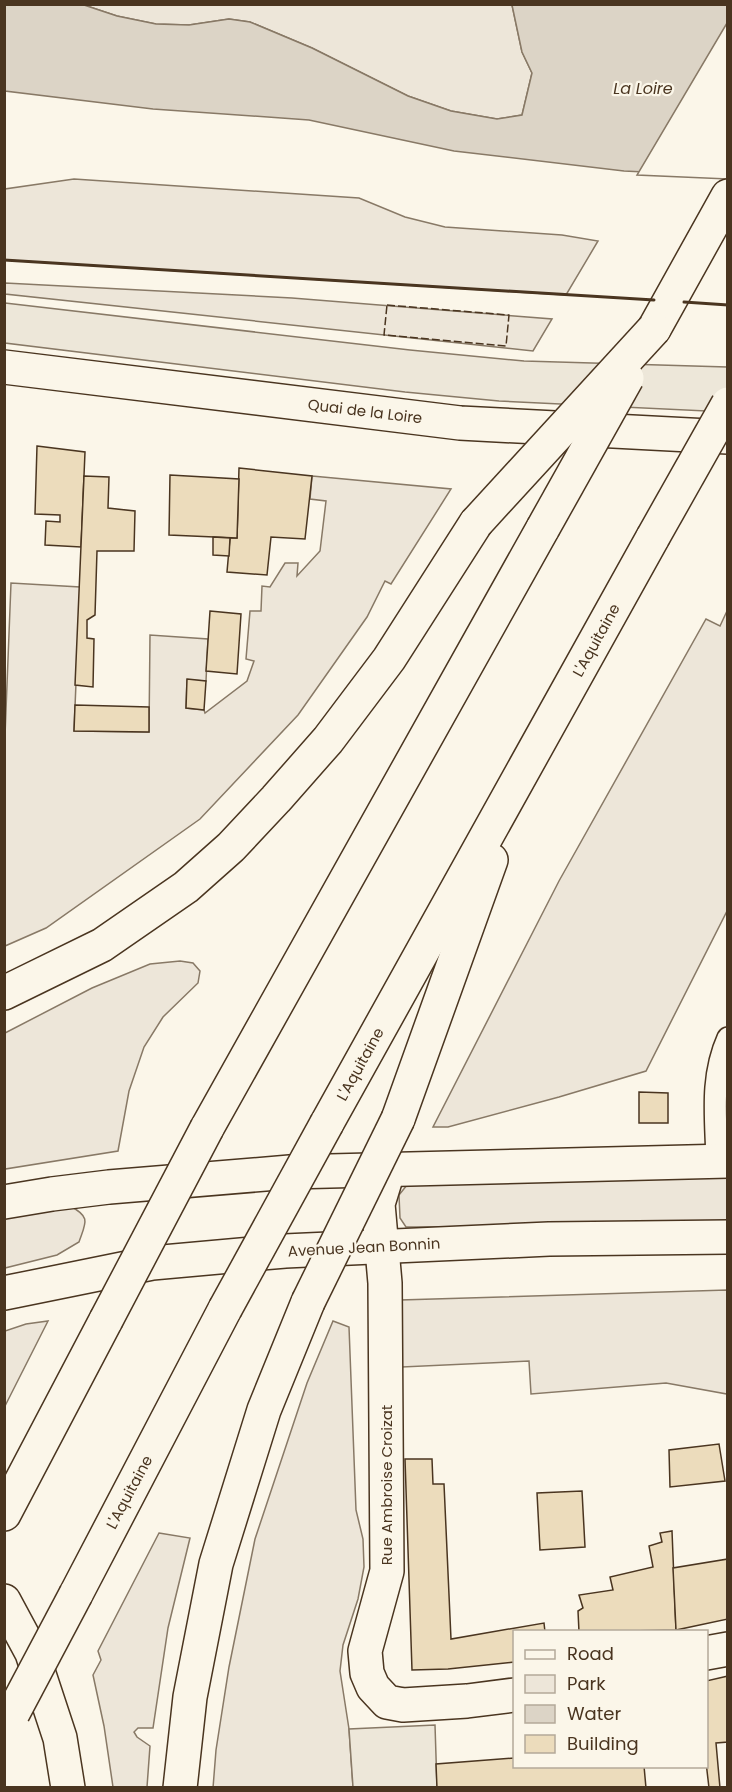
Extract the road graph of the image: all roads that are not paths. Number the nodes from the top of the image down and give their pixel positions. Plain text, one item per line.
1 (728, 196) edge
2 (654, 329) junction
3 (4, 367) edge
4 (728, 404) edge
5 (728, 437) edge
6 (525, 768) junction
7 (4, 993) edge
8 (728, 1038) edge
9 (722, 1161) edge
10 (389, 1168) junction
11 (4, 1202) edge
12 (728, 1237) edge
13 (381, 1245) junction
14 (4, 1293) edge
15 (9, 1505) edge
16 (4, 1601) edge
17 (728, 1648) edge
18 (708, 1653) edge
19 (513, 1695) edge
20 (9, 1722) edge
21 (68, 1788) edge
22 (180, 1788) edge

1 - 2 main road
2 - 7 main road, bridge
2 - 15 main road, bridge
3 - 5 main road, Quai de la Loire
4 - 6 main road, L'Aquitaine, bridge
6 - 20 main road, L'Aquitaine, bridge
6 - 22 main road, bridge
8 - 9 lane
9 - 10 main road
10 - 11 main road
10 - 13 main road, Rue Ambroise Croizat
12 - 13 main road, Avenue Jean Bonnin
13 - 14 main road, Avenue Jean Bonnin
13 - 19 main road, Rue Ambroise Croizat
16 - 21 main road
17 - 18 main road

